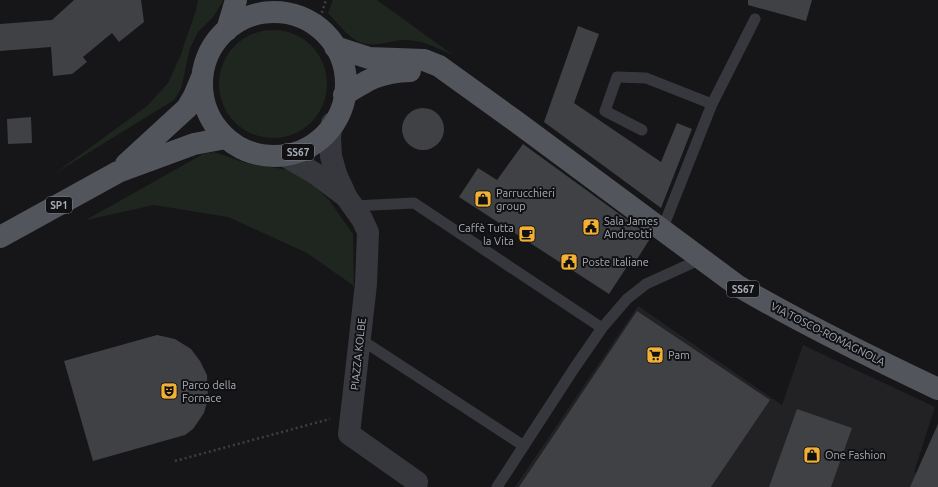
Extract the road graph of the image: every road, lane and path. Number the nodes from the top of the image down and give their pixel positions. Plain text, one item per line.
1 (236, 0) edge
2 (268, 0) edge
3 (326, 0) edge
4 (286, 12) junction
5 (755, 19) dead end
6 (317, 27) junction
7 (227, 30) junction
8 (335, 47) junction
9 (203, 76) junction
10 (462, 83) junction
11 (344, 96) junction
12 (712, 104) junction
13 (332, 123) junction
14 (642, 130) dead end
15 (226, 138) junction
16 (285, 156) junction
17 (118, 172) junction
18 (351, 202) junction
19 (662, 230) junction
20 (0, 237) edge
21 (701, 259) junction
22 (602, 328) junction
23 (360, 339) junction
24 (938, 389) edge
25 (352, 414) junction
26 (524, 446) junction
27 (175, 461) dead end
28 (419, 485) edge
29 (497, 487) edge

1 - 7 main road, SS67
2 - 4 main road, SS67
3 - 6 path
4 - 6 main road, SS67
4 - 7 main road, SS67
5 - 12 lane
6 - 8 main road, SS67
7 - 9 main road, SS67
8 - 10 main road, SS67
8 - 11 main road, SS67
9 - 15 main road, SS67
9 - 17 main road, SP1
10 - 11 main road, SS67
10 - 19 main road, VIA TOSCO-ROMAGNOLA / SS67
11 - 13 main road, SS67
12 - 14 lane
12 - 19 lane
13 - 16 main road, SS67
13 - 18 street, PIAZZA KOLBE
15 - 16 main road, SS67
15 - 17 main road, SP1
16 - 18 street, PIAZZA KOLBE
17 - 20 main road, SP1
18 - 22 lane
18 - 23 street, PIAZZA KOLBE
19 - 21 main road, VIA TOSCO-ROMAGNOLA / SS67
21 - 22 lane
21 - 24 main road, VIA TOSCO-ROMAGNOLA / SS67
22 - 26 lane
23 - 25 street, PIAZZA KOLBE
23 - 26 lane
25 - 27 path
25 - 28 street, PIAZZA KOLBE
26 - 29 lane

